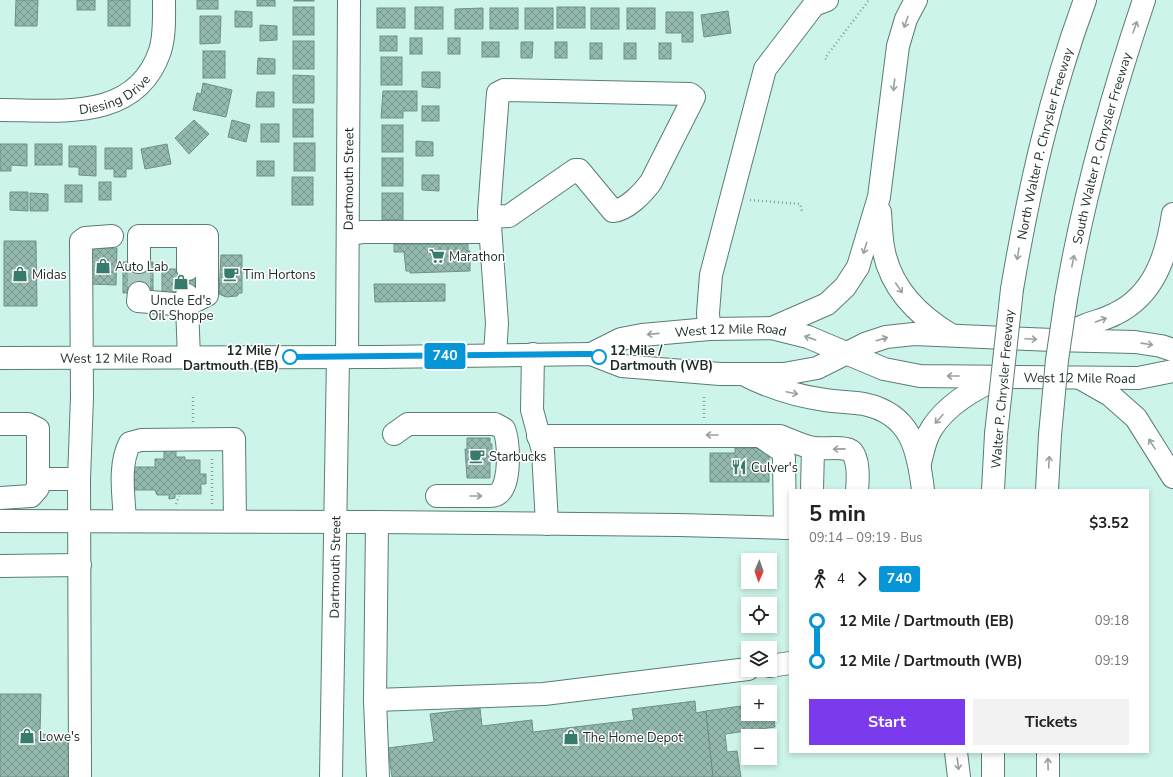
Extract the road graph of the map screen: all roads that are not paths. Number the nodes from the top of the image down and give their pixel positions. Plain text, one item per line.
1 (164, 0) edge
2 (349, 0) edge
3 (827, 0) edge
4 (916, 0) edge
5 (1085, 0) edge
6 (1144, 0) edge
7 (0, 110) edge
8 (879, 197) junction
9 (1173, 214) edge
10 (489, 225) junction
11 (348, 234) junction
12 (112, 236) dead end
13 (188, 236) junction
14 (139, 262) tunnel mouth
15 (188, 269) dead end
16 (1012, 289) joint
17 (139, 293) dead end
18 (187, 300) junction
19 (772, 328) junction
20 (709, 329) junction
21 (951, 335) junction
22 (1053, 340) junction
23 (1173, 350) edge
24 (846, 353) junction
25 (533, 354) junction
26 (591, 354) junction
27 (495, 355) junction
28 (342, 357) junction
29 (0, 358) edge
30 (82, 358) junction
31 (189, 358) junction
32 (1173, 371) edge
33 (743, 374) junction
34 (1006, 376) junction
35 (1080, 378) junction
36 (0, 424) edge
37 (394, 434) dead end
38 (538, 436) junction
39 (760, 436) junction
40 (813, 448) junction
41 (920, 463) junction
42 (1173, 477) edge
43 (38, 479) junction
44 (79, 479) junction
45 (812, 489) edge
46 (857, 489) edge
47 (923, 489) edge
48 (993, 489) edge
49 (1047, 489) edge
50 (0, 498) edge
51 (0, 521) edge
52 (80, 521) junction
53 (125, 521) junction
54 (235, 521) junction
55 (335, 522) junction
56 (377, 522) junction
57 (436, 523) junction
58 (547, 524) junction
59 (787, 528) edge
60 (80, 565) junction
61 (0, 566) edge
62 (789, 663) edge
63 (777, 665) edge
64 (741, 670) edge
65 (376, 700) junction
66 (956, 753) edge
67 (993, 753) edge
68 (1048, 753) edge
69 (80, 777) edge
70 (331, 777) edge
71 (378, 777) edge
72 (959, 777) edge
73 (993, 777) edge
74 (1048, 777) edge

1 - 7 main road, Diesing Drive
2 - 11 main road, Dartmouth Street
3 - 20 main road
4 -> 8 main road
5 -> 16 main road, North Walter P. Chrysler Freeway
49 -> 6 main road, South Walter P. Chrysler Freeway, bridge
8 -> 19 main road
8 -> 21 main road
22 -> 9 main road
10 - 10 main road
10 - 11 main road
10 - 27 main road
11 - 28 main road, Dartmouth Street
12 - 30 main road
13 - 14 main road
13 - 15 main road
13 - 18 main road
16 - 48 main road, Walter P. Chrysler Freeway, bridge
17 - 18 main road
18 - 31 main road
19 - 20 main road, West 12 Mile Road
24 -> 19 main road, West 12 Mile Road
20 -> 26 main road, West 12 Mile Road
21 -> 22 main road, West 12 Mile Road
24 -> 21 main road, West 12 Mile Road
22 -> 23 main road, West 12 Mile Road
24 - 33 main road, West 12 Mile Road
34 -> 24 main road, West 12 Mile Road
25 - 26 main road, West 12 Mile Road
25 - 27 main road, West 12 Mile Road
25 - 38 main road
26 - 33 main road, West 12 Mile Road
27 - 28 main road, West 12 Mile Road
28 - 31 main road, West 12 Mile Road
28 - 55 main road, Dartmouth Street
29 - 30 main road, West 12 Mile Road
30 - 31 main road, West 12 Mile Road
30 - 44 main road
32 - 35 main road, West 12 Mile Road
33 -> 41 main road
34 - 35 main road, West 12 Mile Road
34 -> 41 main road
42 -> 35 main road
36 - 43 main road
57 -> 37 main road
39 -> 38 main road
38 - 58 main road
39 - 40 main road
39 - 59 main road
40 - 45 main road
46 -> 40 main road
41 - 47 main road
43 - 44 main road
43 - 50 main road
44 - 52 main road
51 - 52 main road
52 - 53 main road
52 - 60 main road
53 - 54 main road
53 - 54 main road
54 - 55 main road
55 - 56 main road
55 - 70 main road, Dartmouth Street
56 - 57 main road
56 - 65 main road
57 - 58 main road
58 - 59 main road
60 - 61 main road
60 - 69 main road
62 - 63 main road
64 - 65 main road
65 - 71 main road
66 -> 72 main road
67 - 73 main road
74 -> 68 main road

